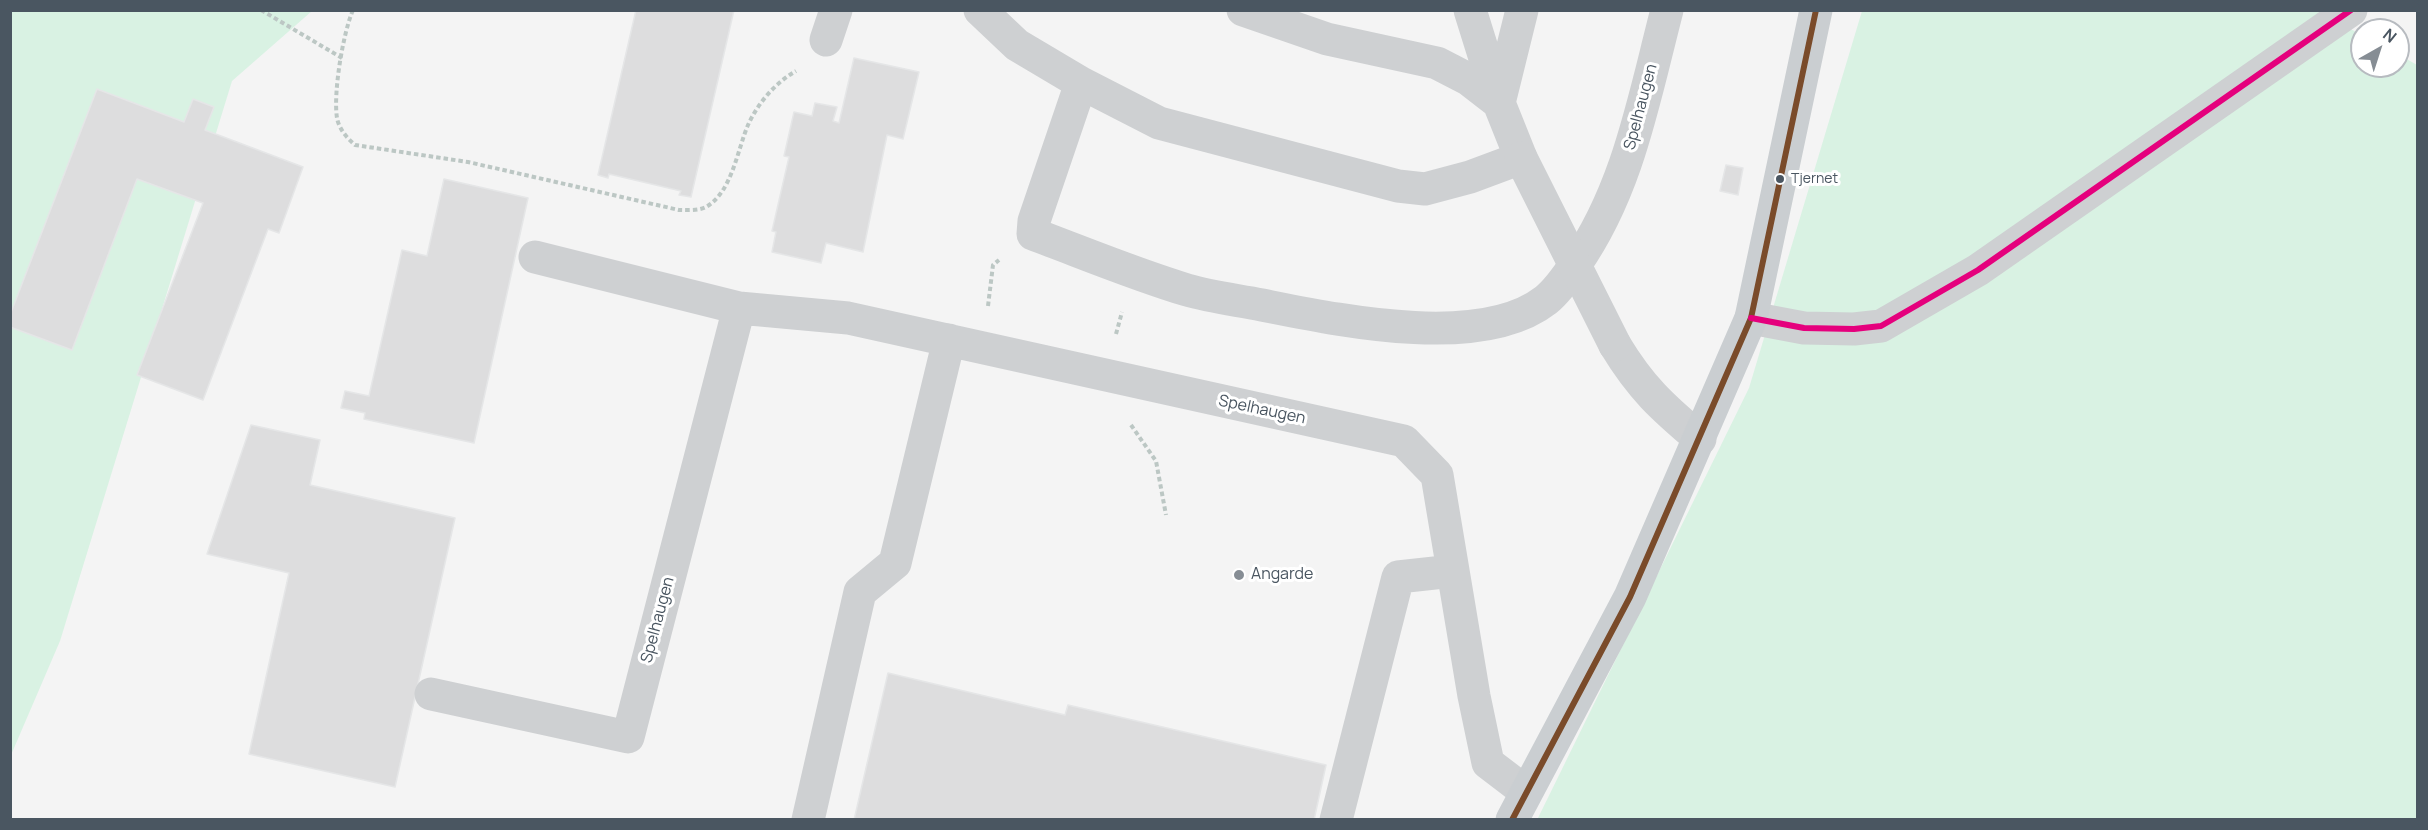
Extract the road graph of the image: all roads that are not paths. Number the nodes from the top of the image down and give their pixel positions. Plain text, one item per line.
1 (980, 10) edge
2 (1243, 10) edge
3 (1470, 10) edge
4 (1522, 10) edge
5 (1667, 10) edge
6 (1816, 10) edge
7 (2351, 10) edge
8 (1081, 83) junction
9 (1499, 104) junction
10 (1521, 158) junction
11 (535, 257) dead end
12 (739, 308) junction
13 (1751, 318) junction
14 (950, 340) junction
15 (1700, 439) junction
16 (1453, 571) junction
17 (431, 694) dead end
18 (1519, 806) edge
19 (808, 819) edge
20 (1336, 819) edge

1 - 8 street
2 - 9 street
3 - 9 street
4 - 9 street
5 - 8 street, Spelhaugen
6 - 13 main road, Spelhaugen
7 - 13 street
8 - 10 street
9 - 10 street
10 - 15 street, bridge
11 - 12 street, Spelhaugen
12 - 14 street, Spelhaugen
12 - 17 street, Spelhaugen
13 - 15 main road, Spelhaugen
14 - 16 street, Spelhaugen
14 - 19 street
15 - 18 main road, Spelhaugen
16 - 18 street, Spelhaugen
16 - 20 street

